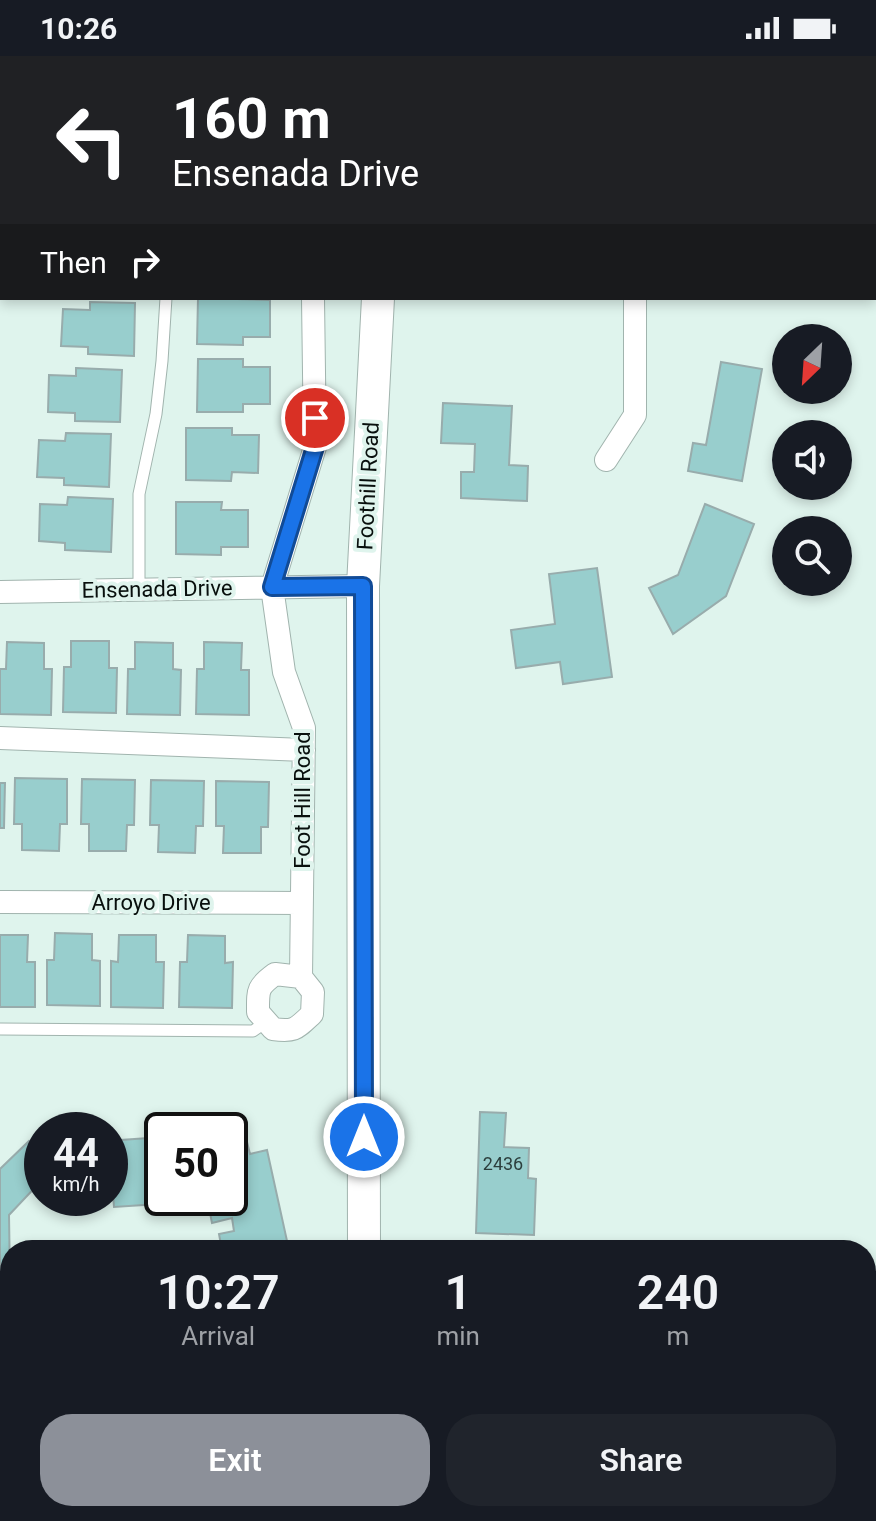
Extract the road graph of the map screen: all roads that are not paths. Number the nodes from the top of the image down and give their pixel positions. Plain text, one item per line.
1 (166, 300) edge
2 (313, 300) edge
3 (378, 300) edge
4 (635, 300) edge
5 (606, 460) dead end
6 (363, 586) junction
7 (272, 587) junction
8 (139, 589) junction
9 (0, 592) edge
10 (0, 738) edge
11 (304, 750) junction
12 (0, 902) edge
13 (301, 903) junction
14 (301, 977) junction
15 (266, 1022) junction
16 (0, 1029) edge
17 (364, 1240) edge

1 - 8 lane
2 - 7 street, Foot Hill Road
3 - 6 main road, Foothill Road
4 - 5 street
6 - 7 street, Ensenada Drive
6 - 17 main road, Foothill Road
7 - 8 street, Ensenada Drive
7 - 11 street, Foot Hill Road
8 - 9 street, Ensenada Drive
10 - 11 street
11 - 13 street, Foot Hill Road
12 - 13 street, Arroyo Drive
13 - 14 street, Foot Hill Road
14 - 15 street
14 - 15 street, Foot Hill Road
15 - 16 lane

